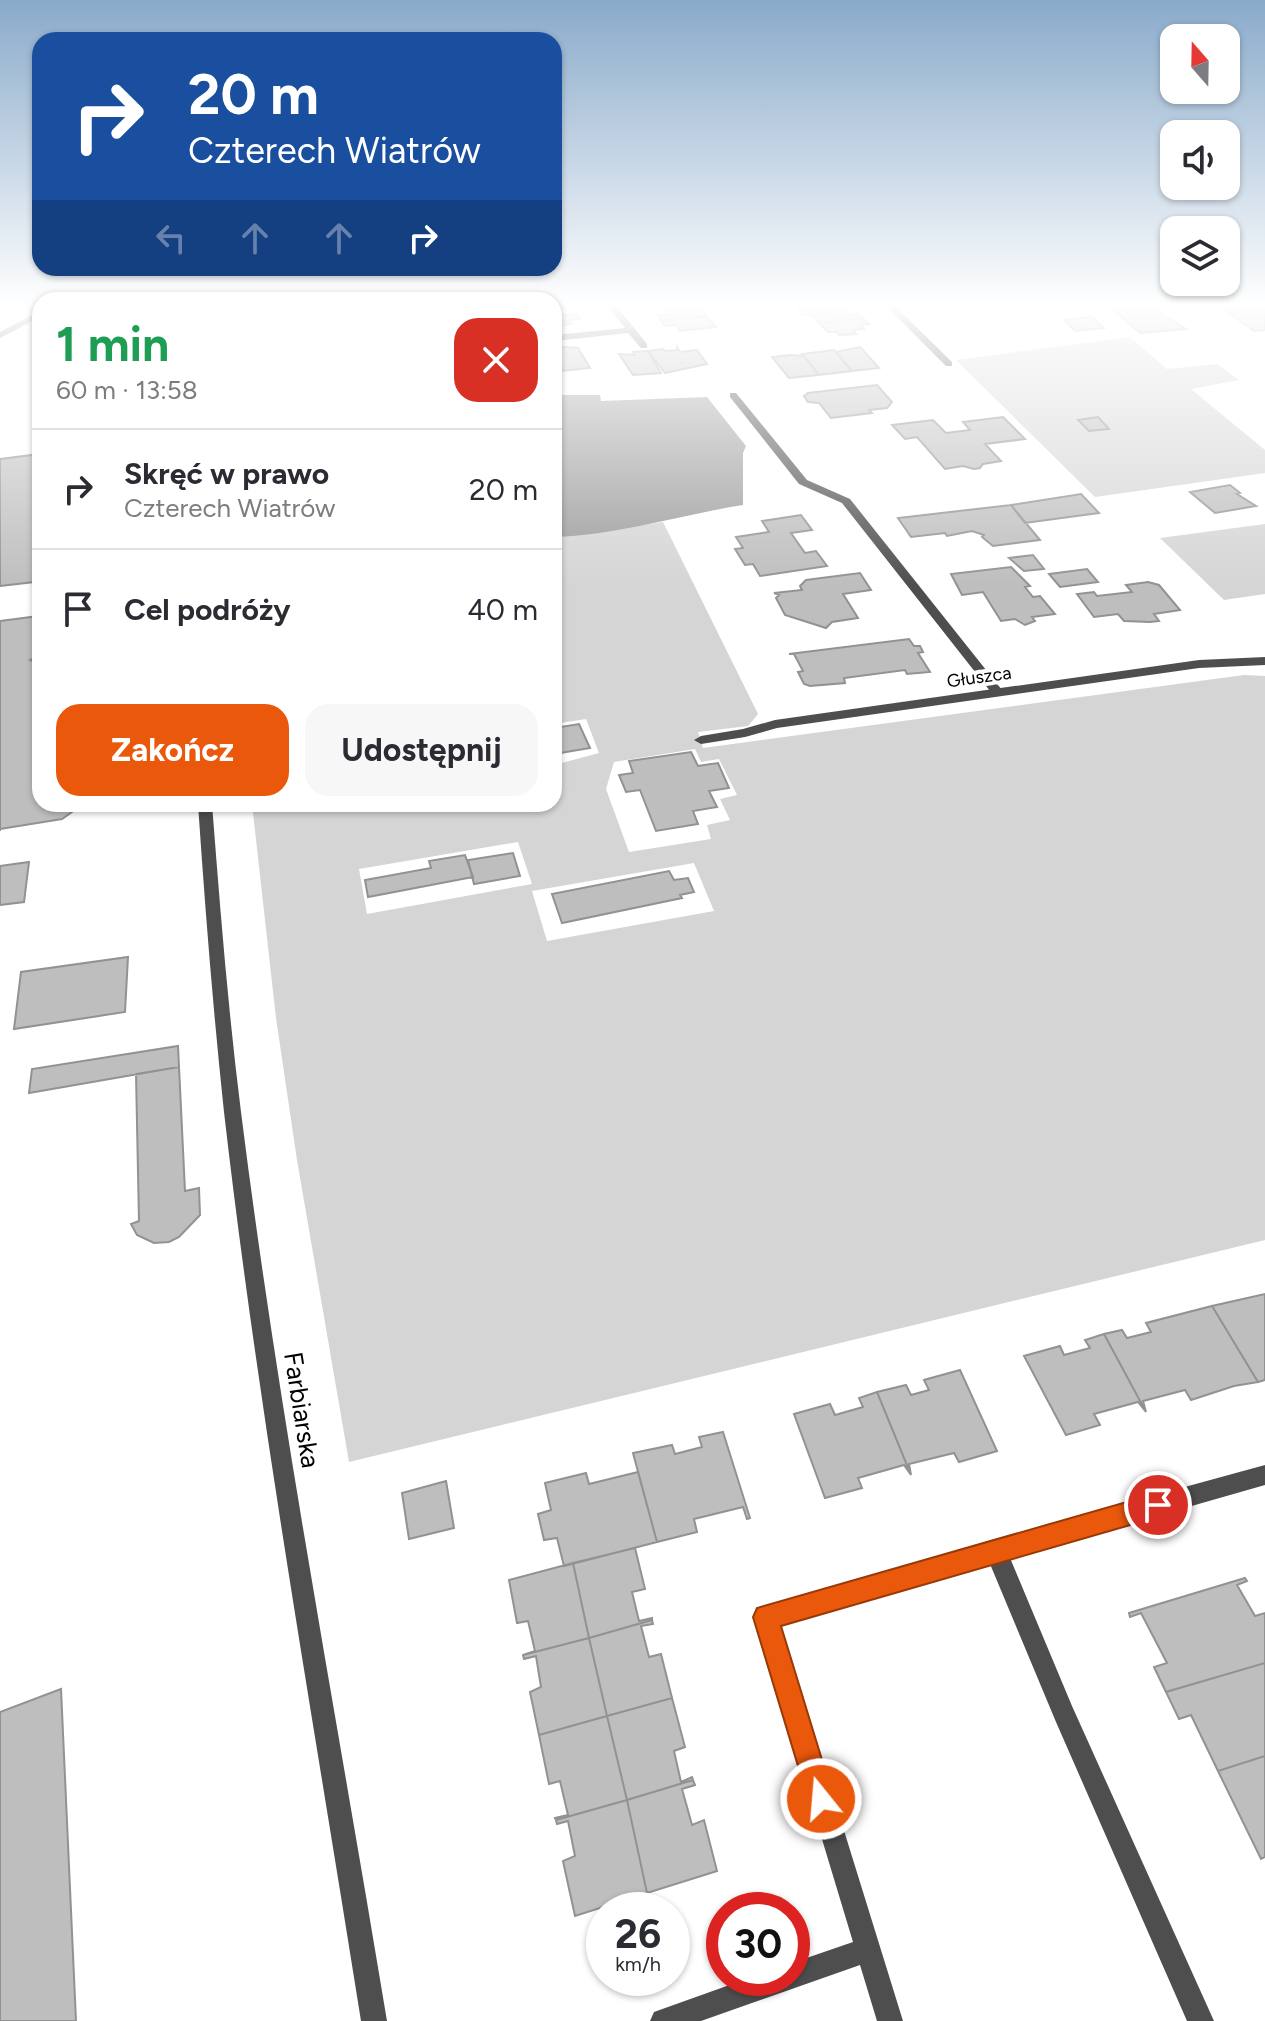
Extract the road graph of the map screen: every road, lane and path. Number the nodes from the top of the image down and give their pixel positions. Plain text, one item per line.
1 (735, 397) edge
2 (1265, 661) edge
3 (998, 693) junction
4 (701, 740) dead end
5 (206, 812) edge
6 (1265, 1475) edge
7 (995, 1550) junction
8 (866, 1950) junction
9 (810, 1970) edge
10 (735, 1996) edge
11 (374, 2021) edge
12 (663, 2021) edge
13 (890, 2021) edge
14 (1201, 2021) edge

1 - 3 street
2 - 3 street, Głuszca
3 - 4 street, Głuszca
5 - 11 street, Farbiarska
6 - 7 street
7 - 8 street
7 - 14 street
8 - 9 street
8 - 13 street
10 - 12 street

